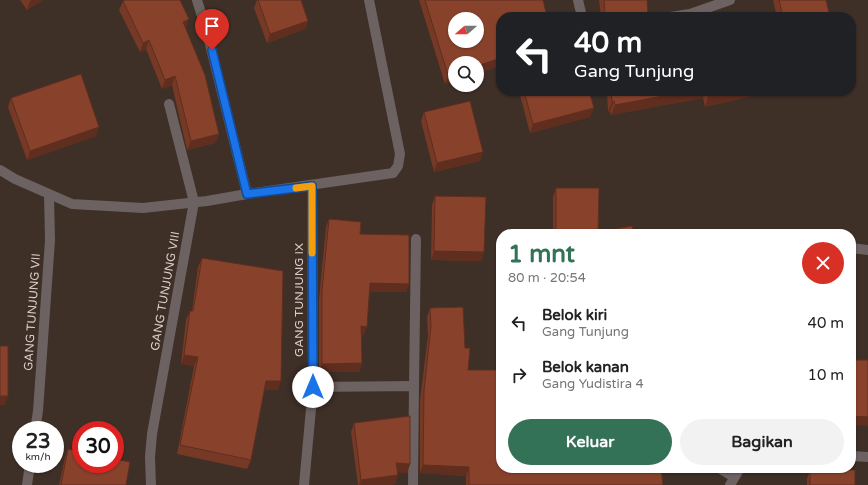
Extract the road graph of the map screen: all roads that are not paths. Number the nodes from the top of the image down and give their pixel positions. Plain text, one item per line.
1 (197, 0) edge
2 (369, 0) edge
3 (578, 0) edge
4 (730, 0) edge
5 (581, 12) edge
6 (696, 12) edge
7 (169, 104) dead end
8 (0, 170) edge
9 (312, 186) junction
10 (247, 194) junction
11 (49, 195) junction
12 (194, 202) junction
13 (416, 239) dead end
14 (856, 249) edge
15 (868, 250) edge
16 (414, 386) junction
17 (313, 387) junction
18 (36, 421) edge
19 (856, 456) edge
20 (868, 457) edge
21 (29, 473) edge
22 (723, 473) edge
23 (732, 481) edge
24 (27, 485) edge
25 (151, 485) edge
26 (304, 485) edge
27 (413, 485) edge

1 - 10 street
2 - 9 street
3 - 5 street
4 - 6 street
7 - 12 street, GANG TUNJUNG VIII
8 - 11 street
9 - 10 street
9 - 17 street, GANG TUNJUNG IX
10 - 12 street
11 - 12 street
11 - 18 street, GANG TUNJUNG VII
12 - 25 street, GANG TUNJUNG VIII
13 - 16 street
14 - 15 street
16 - 17 street
16 - 27 street
17 - 26 street, GANG TUNJUNG IX
19 - 20 street
21 - 24 street
22 - 23 street

